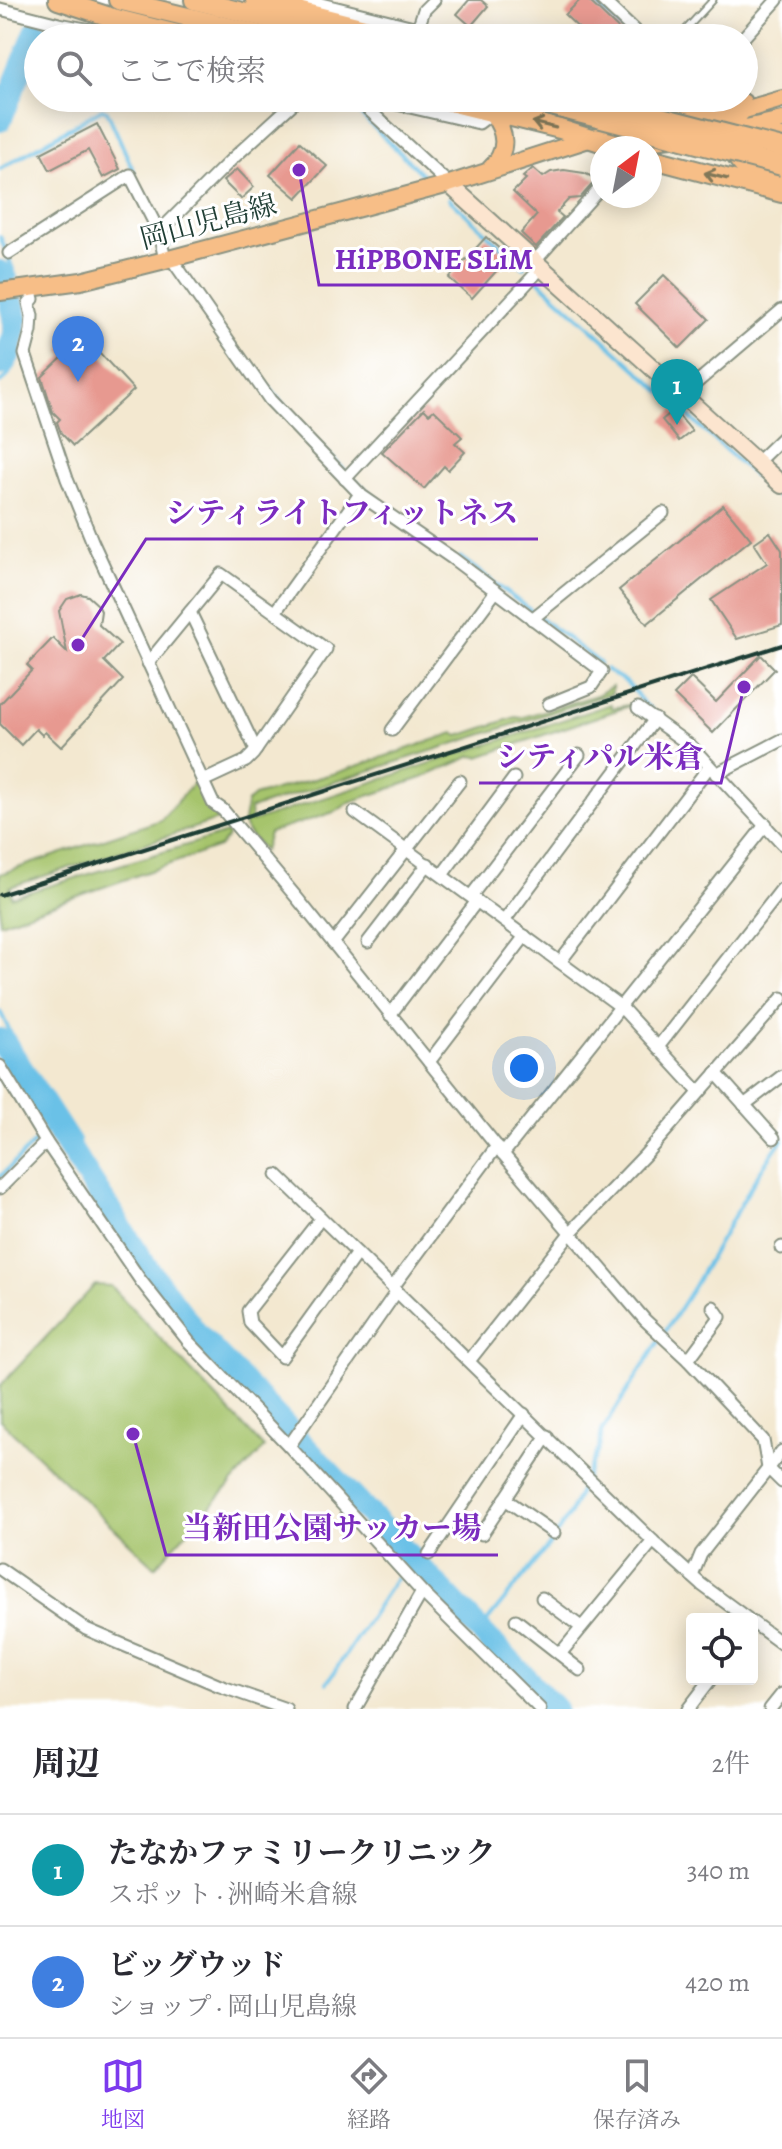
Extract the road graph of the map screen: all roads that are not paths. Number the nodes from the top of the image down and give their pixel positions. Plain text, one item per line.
1 (58, 0) edge
2 (118, 0) edge
3 (194, 0) edge
4 (255, 0) edge
5 (434, 0) edge
6 (602, 0) edge
7 (713, 0) edge
8 (776, 1) edge
9 (310, 8) edge
10 (0, 9) edge
11 (59, 24) edge
12 (137, 24) edge
13 (217, 24) edge
14 (291, 24) edge
15 (374, 24) edge
16 (415, 24) edge
17 (627, 24) edge
18 (691, 24) edge
19 (755, 24) edge
20 (779, 100) edge
21 (758, 101) edge
22 (284, 112) edge
23 (371, 112) edge
24 (431, 112) edge
25 (488, 112) edge
26 (575, 112) edge
27 (634, 112) edge
28 (642, 112) edge
29 (682, 112) edge
30 (714, 112) edge
31 (758, 112) edge
32 (758, 112) edge
33 (492, 113) junction
34 (782, 120) edge
35 (736, 124) junction
36 (635, 129) junction
37 (628, 136) edge
38 (662, 138) edge
39 (782, 138) edge
40 (589, 139) junction
41 (565, 146) junction
42 (590, 146) edge
43 (782, 148) edge
44 (662, 161) edge
45 (782, 166) edge
46 (489, 170) junction
47 (782, 182) edge
48 (449, 184) junction
49 (782, 193) edge
50 (590, 201) edge
51 (161, 230) junction
52 (9, 253) dead end
53 (168, 259) junction
54 (537, 265) junction
55 (15, 290) edge
56 (782, 310) edge
57 (682, 395) junction
58 (782, 438) edge
59 (757, 462) junction
60 (348, 476) junction
61 (782, 485) edge
62 (360, 494) junction
63 (663, 513) dead end
64 (496, 591) junction
65 (190, 612) junction
66 (275, 612) junction
67 (536, 617) junction
68 (148, 663) junction
69 (549, 704) dead end
70 (638, 708) dead end
71 (655, 719) junction
72 (392, 730) dead end
73 (782, 740) edge
74 (256, 750) junction
75 (579, 755) dead end
76 (713, 770) junction
77 (514, 778) dead end
78 (203, 781) junction
79 (460, 781) dead end
80 (355, 812) dead end
81 (766, 824) junction
82 (782, 844) edge
83 (406, 849) junction
84 (428, 864) junction
85 (442, 875) junction
86 (782, 889) edge
87 (474, 898) junction
88 (504, 921) junction
89 (525, 936) junction
90 (368, 942) dead end
91 (333, 943) junction
92 (560, 962) junction
93 (782, 998) edge
94 (621, 1007) junction
95 (390, 1015) junction
96 (658, 1047) junction
97 (429, 1062) junction
98 (0, 1066) edge
99 (716, 1073) junction
100 (782, 1076) edge
101 (699, 1092) junction
102 (744, 1105) junction
103 (43, 1137) junction
104 (774, 1138) dead end
105 (500, 1150) junction
106 (277, 1175) dead end
107 (0, 1188) edge
108 (321, 1218) junction
109 (571, 1232) junction
110 (357, 1253) junction
111 (395, 1289) junction
112 (713, 1307) dead end
113 (688, 1360) junction
114 (469, 1361) junction
115 (524, 1414) junction
116 (547, 1436) junction
117 (290, 1443) junction
118 (782, 1451) edge
119 (768, 1468) junction
120 (782, 1482) edge
121 (505, 1499) junction
122 (554, 1533) dead end
123 (482, 1534) dead end
124 (653, 1541) junction
125 (429, 1554) dead end
126 (0, 1569) edge
127 (692, 1576) junction
128 (422, 1592) junction
129 (542, 1598) dead end
130 (739, 1613) edge
131 (516, 1620) dead end
132 (581, 1627) junction
133 (758, 1627) edge
134 (782, 1644) edge
135 (560, 1654) junction
136 (580, 1670) dead end
137 (706, 1685) edge
138 (782, 1694) edge
139 (286, 1709) edge
140 (355, 1709) edge
141 (540, 1709) edge
142 (688, 1709) edge
143 (770, 1709) edge

1 - 12 highway
2 - 13 highway
3 - 14 highway
4 - 9 highway
5 - 16 street
6 - 17 street
7 - 18 lane
8 - 19 street
9 - 15 highway
10 - 11 street
20 - 21 main road
20 - 32 main road, 岡山児島線
22 - 51 street
23 - 48 street
24 - 33 street
25 - 33 highway
26 - 45 highway, bridge
27 - 36 highway
28 - 43 highway, bridge
29 - 36 main road, 岡山児島線
30 - 35 highway
31 - 35 main road, 岡山児島線
40 -> 33 highway
33 - 46 main road
34 - 35 main road, 岡山児島線
35 - 38 main road, 岡山児島線
35 - 39 highway
35 - 47 highway
36 - 37 highway
36 - 40 main road, 岡山児島線
40 - 41 main road, 岡山児島線
41 - 42 main road, 岡山児島線
41 - 46 main road, 岡山児島線
49 -> 44 highway
46 - 48 main road, 岡山児島線
48 - 53 main road, 岡山児島線
48 - 54 main road
50 - 54 street
51 - 52 street
51 - 53 street
53 - 55 main road, 岡山児島線
53 - 60 street
54 - 57 main road
54 - 60 street
55 - 68 street
56 - 57 street
57 - 59 main road
58 - 59 street
59 - 61 main road
60 - 62 street
62 - 64 street
62 - 66 street
63 - 67 street
64 - 67 street
64 - 72 street
65 - 66 street
65 - 68 street
65 - 74 street
66 - 74 street
67 - 69 street
68 - 78 street
70 - 71 street
71 - 76 street
71 - 88 street
73 - 76 street
74 - 78 street
75 - 87 street
76 - 81 street
76 - 92 street
77 - 85 street
78 - 91 street
79 - 83 street
80 - 83 street
81 - 82 street
81 - 94 street
83 - 84 street
83 - 91 street
84 - 85 street
84 - 90 street
85 - 87 street
86 - 96 street
87 - 88 street
87 - 95 street
88 - 89 street
89 - 92 street
89 - 97 street
91 - 95 street
92 - 94 street
93 - 99 street
94 - 96 street
94 - 105 street
95 - 97 street
96 - 101 street
97 - 105 street
98 - 103 street
99 - 101 street
99 - 102 street
100 - 102 street
101 - 109 street
102 - 104 street
103 - 107 street
103 - 117 street
105 - 109 street
105 - 111 street
106 - 108 street
108 - 110 street
108 - 110 street
109 - 113 street
109 - 114 street
110 - 111 street
111 - 114 street
111 - 117 street
112 - 113 street
113 - 119 street
114 - 115 street
115 - 116 street
115 - 125 street
116 - 121 street
116 - 124 street
117 - 128 street
118 - 119 street
119 - 120 street
119 - 127 street
121 - 122 street
121 - 123 street
124 - 127 street
124 - 132 street
126 - 139 street
127 - 130 street
128 - 140 street
128 - 141 street
129 - 132 street
131 - 135 street
132 - 135 street
133 - 134 street
135 - 136 street
137 - 142 street
138 - 143 street

